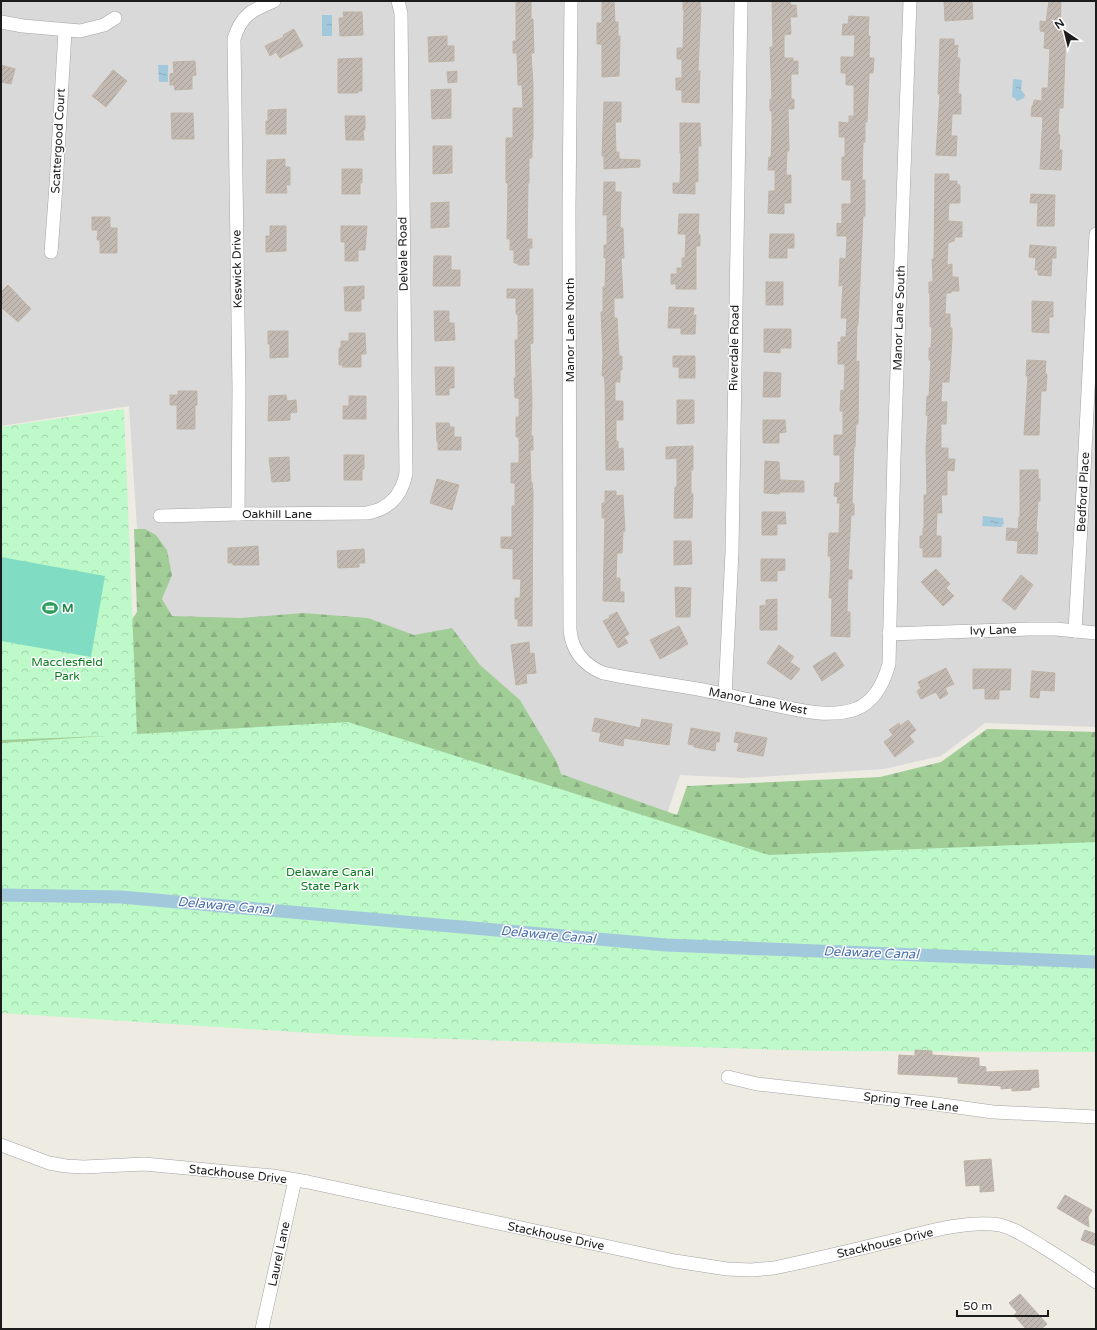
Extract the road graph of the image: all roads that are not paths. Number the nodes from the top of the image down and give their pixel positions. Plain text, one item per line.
1 (274, 1) edge
2 (398, 1) edge
3 (571, 1) edge
4 (741, 1) edge
5 (910, 1) edge
6 (115, 18) dead end
7 (1, 22) edge
8 (65, 30) junction
9 (1096, 234) edge
10 (51, 252) dead end
11 (1092, 375) edge
12 (392, 502) joint
13 (238, 514) junction
14 (160, 516) dead end
15 (1075, 630) junction
16 (1096, 633) edge
17 (889, 634) junction
18 (579, 656) joint
19 (725, 694) junction
20 (728, 1077) dead end
21 (1096, 1117) edge
22 (1, 1145) edge
23 (295, 1180) junction
24 (1096, 1282) edge
25 (262, 1329) edge

1 - 13 street, Keswick Drive
2 - 12 street, Delvale Road
3 - 18 street, Manor Lane North
4 - 19 street, Riverdale Road
5 - 17 street, Manor Lane South
6 - 8 street
7 - 8 street
8 - 10 street, Scattergood Court
9 - 11 street, Bedford Place
11 - 15 street, Bedford Place
12 - 13 street, Oakhill Lane
13 - 14 street, Oakhill Lane
15 - 16 street, Ivy Lane
15 - 17 street, Ivy Lane
17 - 19 street, Manor Lane West
18 - 19 street, Manor Lane West
20 - 21 street, Spring Tree Lane
22 - 23 street, Stackhouse Drive
23 - 24 street, Stackhouse Drive
23 - 25 street, Laurel Lane

